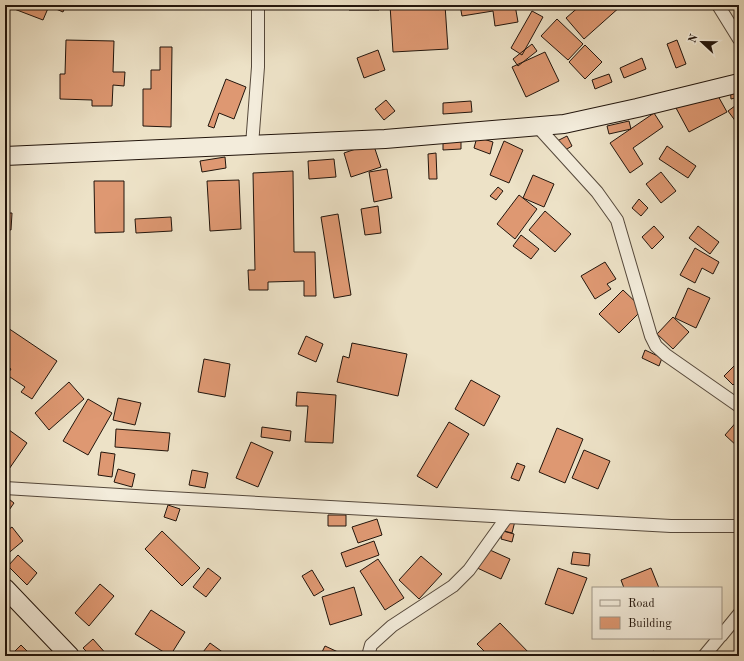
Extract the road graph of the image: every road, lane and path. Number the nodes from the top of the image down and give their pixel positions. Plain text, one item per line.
1 (258, 5) edge
2 (718, 5) edge
3 (739, 39) edge
4 (739, 84) edge
5 (537, 126) junction
6 (252, 145) junction
7 (5, 156) edge
8 (739, 406) edge
9 (5, 488) edge
10 (507, 517) junction
11 (739, 526) edge
12 (5, 588) edge
13 (739, 614) edge
14 (722, 635) edge
15 (718, 639) edge
16 (70, 656) edge
17 (368, 656) edge
18 (704, 656) edge

1 - 6 street
2 - 3 street
4 - 5 street
5 - 6 street
5 - 8 street
6 - 7 street
9 - 10 street
10 - 11 street
10 - 17 street
12 - 16 street
13 - 14 street
15 - 18 street

